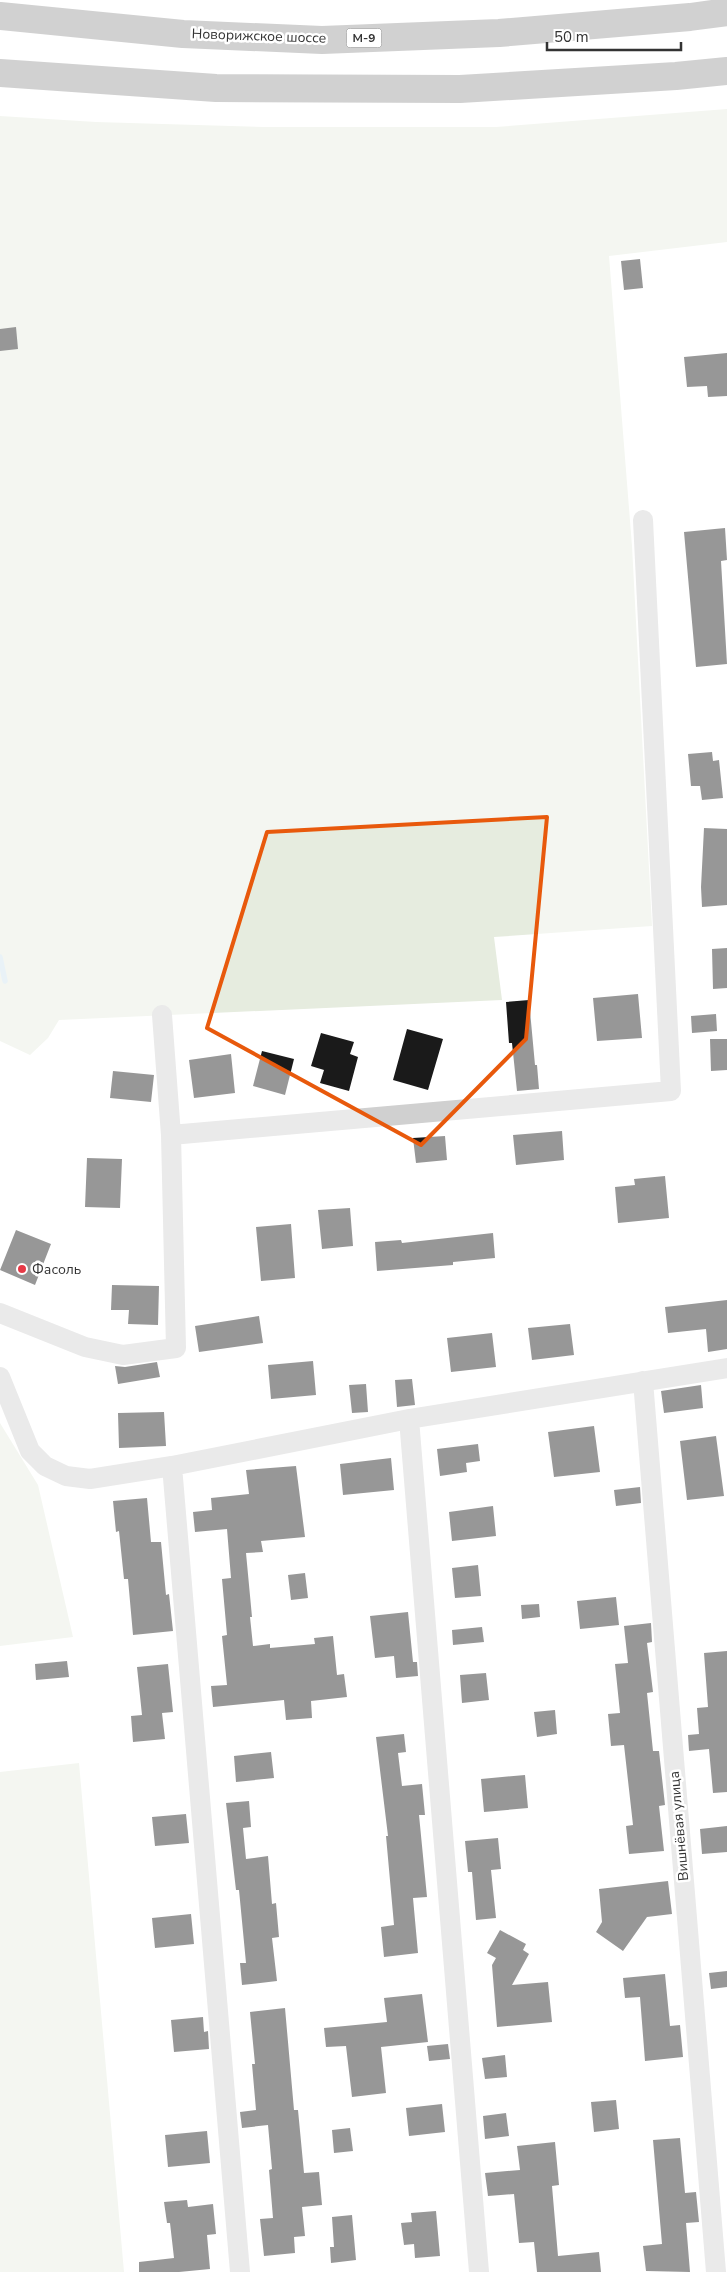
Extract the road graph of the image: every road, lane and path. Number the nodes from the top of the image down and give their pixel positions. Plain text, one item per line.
1 (727, 12) edge
2 (0, 16) edge
3 (727, 71) edge
4 (0, 73) edge
5 (643, 520) dead end
6 (162, 1015) dead end
7 (171, 1135) junction
8 (0, 1313) edge
9 (727, 1368) edge
10 (0, 1377) edge
11 (643, 1381) junction
12 (409, 1419) junction
13 (172, 1466) junction
14 (240, 2272) edge
15 (479, 2272) edge
16 (716, 2272) edge

1 - 2 highway, Новорижское шоссе / М-9
3 - 4 highway
5 - 7 street
6 - 7 street
7 - 8 street
9 - 11 street
10 - 13 street
11 - 12 street
11 - 16 street, Вишнёвая улица
12 - 13 street
12 - 15 street
13 - 14 street

